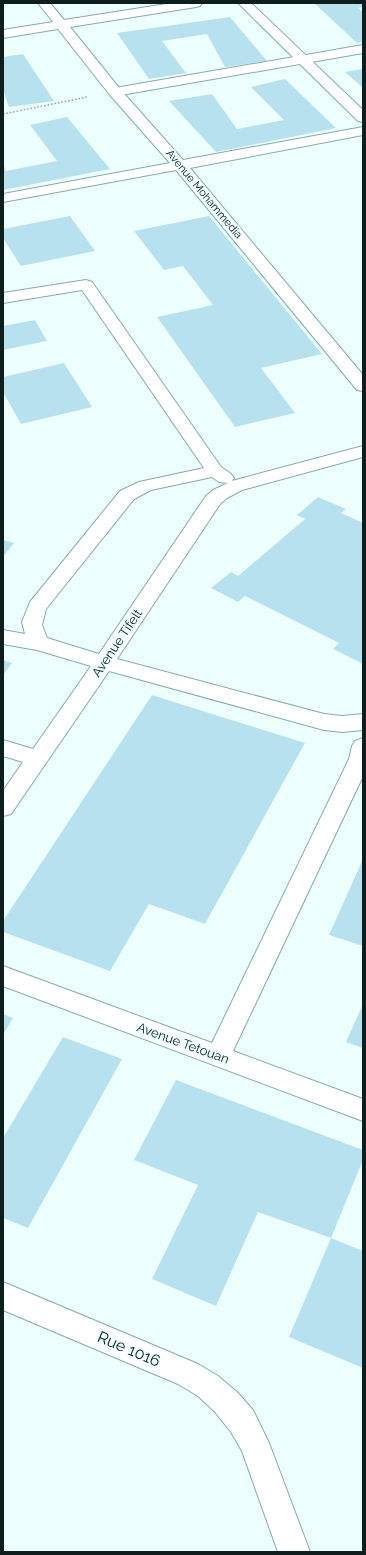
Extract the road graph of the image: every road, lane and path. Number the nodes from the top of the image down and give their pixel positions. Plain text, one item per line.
1 (44, 3) edge
2 (196, 3) edge
3 (244, 3) edge
4 (60, 24) junction
5 (3, 34) edge
6 (363, 49) edge
7 (302, 60) junction
8 (115, 92) junction
9 (3, 114) edge
10 (363, 118) edge
11 (363, 131) edge
12 (180, 164) junction
13 (3, 198) edge
14 (3, 298) edge
15 (363, 386) edge
16 (363, 451) edge
17 (215, 471) junction
18 (236, 486) junction
19 (3, 637) edge
20 (39, 643) junction
21 (104, 663) junction
22 (362, 728) edge
23 (363, 746) edge
24 (3, 748) edge
25 (36, 758) junction
26 (3, 808) edge
27 (3, 976) edge
28 (218, 1056) junction
29 (363, 1110) edge
30 (3, 1296) edge
31 (294, 1552) edge

1 - 4 street, Avenue Mohammedia
2 - 4 street
3 - 7 street
4 - 5 street
4 - 8 street, Avenue Mohammedia
6 - 7 street
7 - 8 street
7 - 10 street
8 - 9 path
8 - 12 street, Avenue Mohammedia
11 - 12 street
12 - 13 street
12 - 15 street, Avenue Mohammedia
14 - 17 street
16 - 18 street, Avenue Tifelt
17 - 18 street
17 - 20 street
18 - 21 street, Avenue Tifelt
19 - 20 street
20 - 21 street
21 - 22 street
21 - 25 street, Avenue Tifelt
23 - 28 street
24 - 25 street
25 - 26 street, Avenue Tifelt
27 - 28 street, Avenue Tetouan
28 - 29 street, Avenue Tetouan
30 - 31 street, Rue 1016

